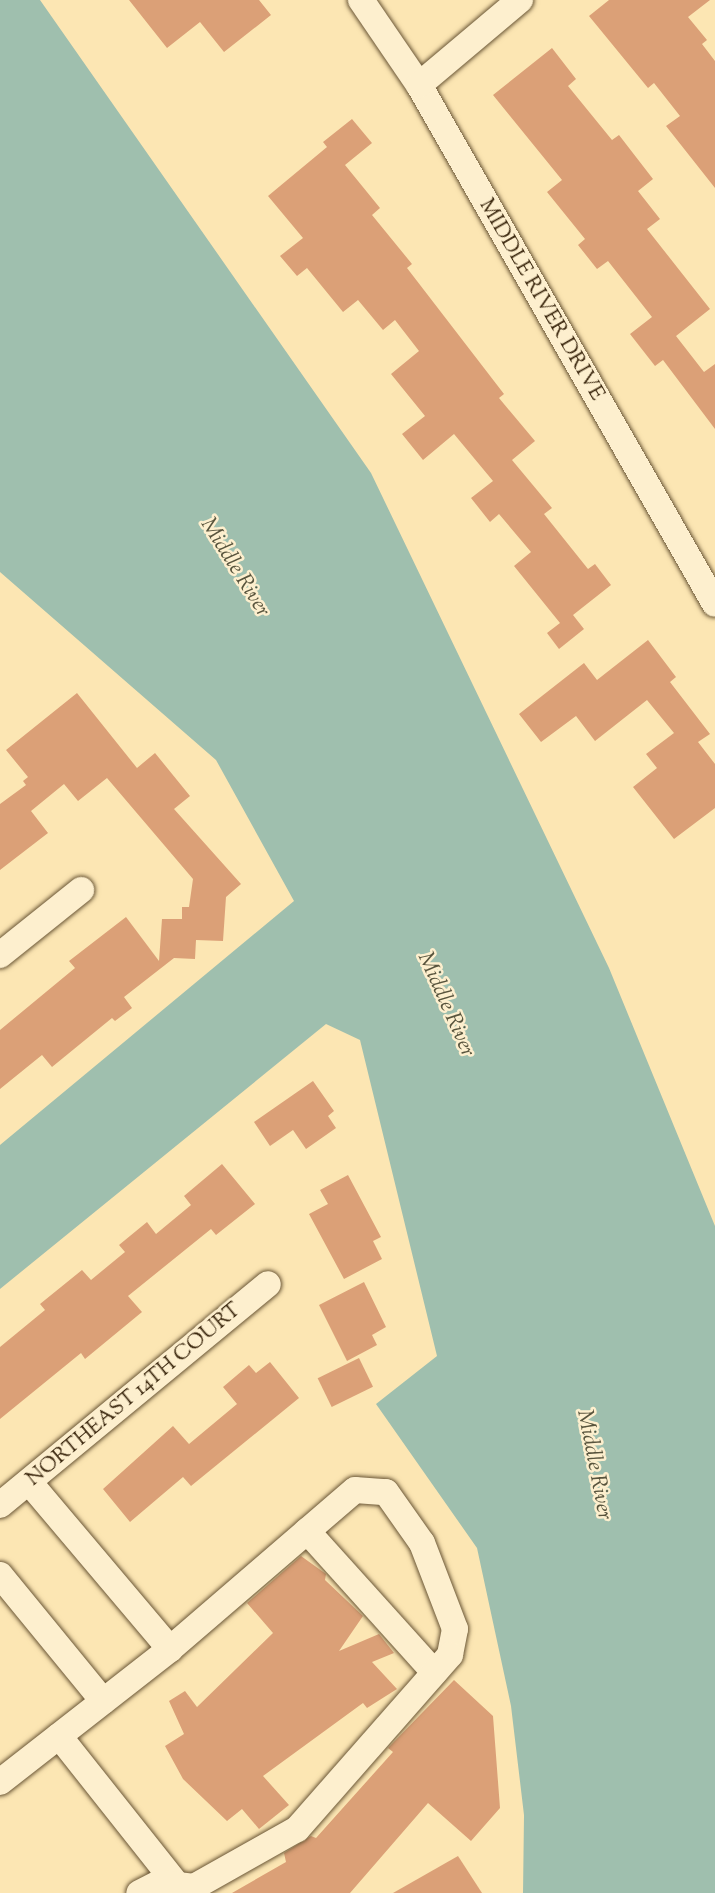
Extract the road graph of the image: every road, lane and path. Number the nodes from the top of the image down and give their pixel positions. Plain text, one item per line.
1 (361, 0) edge
2 (520, 0) edge
3 (419, 85) junction
4 (715, 604) edge
5 (81, 890) dead end
6 (0, 955) edge
7 (268, 1284) dead end
8 (29, 1482) junction
9 (0, 1505) edge
10 (307, 1531) junction
11 (0, 1575) edge
12 (170, 1649) junction
13 (434, 1672) junction
14 (103, 1701) junction
15 (59, 1736) junction
16 (0, 1782) edge
17 (177, 1885) junction
18 (139, 1893) edge

1 - 3 street, MIDDLE RIVER DRIVE
2 - 3 street
3 - 4 street, MIDDLE RIVER DRIVE
5 - 6 street
7 - 8 street, NORTHEAST 14TH COURT
8 - 9 street, NORTHEAST 14TH COURT
8 - 12 street
10 - 12 street
10 - 13 street
10 - 13 street
11 - 14 street
12 - 14 street
13 - 17 street
14 - 15 street
15 - 16 street
15 - 17 street
17 - 18 street

